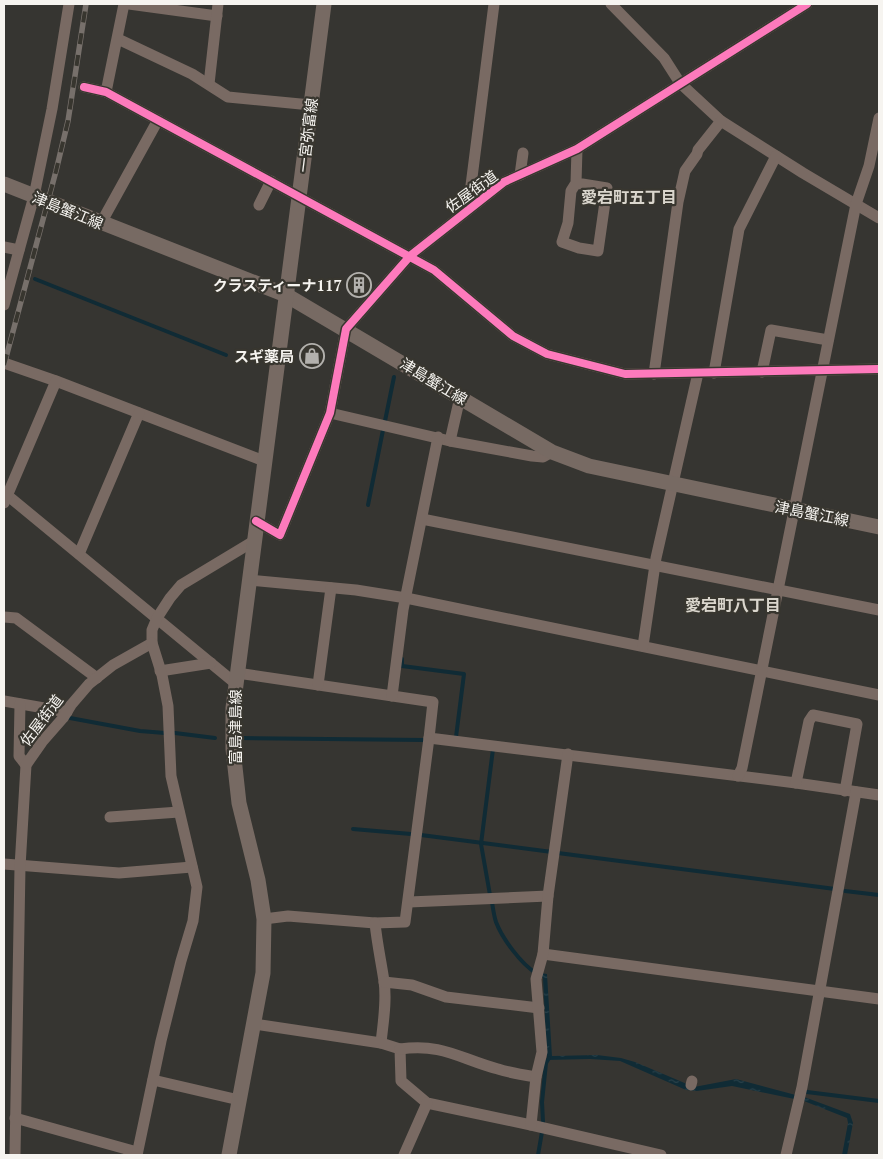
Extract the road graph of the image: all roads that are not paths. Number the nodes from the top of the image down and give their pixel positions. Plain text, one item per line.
1 (68, 4) edge
2 (124, 4) edge
3 (129, 4) edge
4 (324, 4) edge
5 (494, 4) edge
6 (612, 4) edge
7 (807, 4) edge
8 (217, 10) edge
9 (118, 39) junction
10 (680, 83) junction
11 (208, 84) junction
12 (84, 87) dead end
13 (106, 92) junction
14 (311, 105) junction
15 (879, 118) edge
16 (158, 120) junction
17 (721, 121) junction
18 (577, 150) junction
19 (523, 153) dead end
20 (776, 156) junction
21 (520, 175) junction
22 (271, 181) junction
23 (576, 183) junction
24 (4, 184) edge
25 (34, 196) junction
26 (299, 196) junction
27 (856, 204) junction
28 (259, 205) dead end
29 (468, 209) junction
30 (879, 218) edge
31 (101, 223) junction
32 (4, 247) edge
33 (19, 250) junction
34 (410, 256) junction
35 (286, 295) junction
36 (4, 305) edge
37 (346, 329) junction
38 (828, 340) junction
39 (4, 363) edge
40 (879, 369) edge
41 (821, 370) junction
42 (762, 372) junction
43 (698, 373) junction
44 (714, 373) junction
45 (654, 374) junction
46 (56, 381) junction
47 (460, 397) junction
48 (139, 413) junction
49 (330, 413) junction
50 (438, 437) junction
51 (450, 441) junction
52 (552, 452) junction
53 (264, 461) junction
54 (674, 484) junction
55 (5, 499) edge
56 (795, 510) junction
57 (422, 519) junction
58 (256, 521) junction
59 (879, 526) edge
60 (254, 541) junction
61 (79, 554) junction
62 (656, 565) junction
63 (249, 580) junction
64 (331, 588) junction
65 (778, 590) junction
66 (406, 598) junction
67 (879, 610) edge
68 (4, 616) edge
69 (156, 618) junction
70 (152, 643) junction
71 (643, 646) junction
72 (211, 663) junction
73 (762, 670) junction
74 (160, 671) junction
75 (97, 678) junction
76 (236, 678) junction
77 (318, 685) junction
78 (879, 695) edge
79 (392, 696) junction
80 (4, 701) edge
81 (20, 704) junction
82 (66, 712) junction
83 (429, 738) junction
84 (568, 754) junction
85 (26, 765) junction
86 (738, 776) junction
87 (796, 783) junction
88 (851, 792) junction
89 (879, 795) edge
90 (179, 812) junction
91 (110, 816) dead end
92 (4, 864) edge
93 (20, 867) junction
94 (192, 867) junction
95 (548, 896) junction
96 (409, 902) junction
97 (264, 920) junction
98 (375, 923) junction
99 (543, 954) junction
100 (384, 982) junction
101 (820, 991) junction
102 (879, 999) edge
103 (16, 1004) junction
104 (4, 1005) edge
105 (539, 1008) junction
106 (254, 1024) junction
107 (381, 1043) junction
108 (400, 1049) junction
109 (536, 1077) junction
110 (153, 1080) junction
111 (239, 1100) junction
112 (426, 1103) junction
113 (15, 1118) junction
114 (531, 1124) junction
115 (11, 1149) edge
116 (137, 1154) edge
117 (229, 1155) edge
118 (404, 1155) edge
119 (661, 1155) edge
120 (786, 1155) edge

1 - 25 street
2 - 9 street
3 - 8 street
4 - 14 main road, 一宮弥富線
5 - 29 street
6 - 10 street
7 - 10 street, 佐屋街道
8 - 11 street
9 - 11 street
9 - 13 street
10 - 17 street
10 - 18 street, 佐屋街道
11 - 14 street
12 - 13 street
13 - 16 street
14 - 26 main road, 一宮弥富線
15 - 27 street
16 - 22 street
16 - 31 street
17 - 20 street
17 - 45 street
18 - 21 street, 佐屋街道
18 - 23 street
19 - 21 street
20 - 27 street
20 - 44 street
21 - 29 street, 佐屋街道
22 - 26 street
22 - 28 street
23 - 23 street
24 - 25 main road, 津島蟹江線
25 - 31 main road, 津島蟹江線
25 - 33 street
26 - 34 street
26 - 35 main road, 一宮弥富線
27 - 30 street
27 - 38 street
29 - 34 street, 佐屋街道
31 - 35 main road, 津島蟹江線
32 - 33 street
33 - 36 street
34 - 37 street, 佐屋街道
34 - 45 street
35 - 37 main road, 津島蟹江線
35 - 53 main road, 富島津島線
37 - 47 main road, 津島蟹江線
37 - 49 street
38 - 41 street
38 - 42 street
39 - 46 street
40 - 41 street
41 - 42 street
41 - 56 street
42 - 44 street
43 - 44 street
43 - 45 street
43 - 54 street
46 - 48 street
46 - 55 street
47 - 51 street
47 - 52 main road, 津島蟹江線
48 - 53 street
48 - 61 street
49 - 50 street
49 - 58 street
50 - 51 street
50 - 57 street
51 - 52 street
52 - 54 main road, 津島蟹江線
53 - 58 main road, 富島津島線
54 - 56 main road, 津島蟹江線
54 - 62 street
55 - 61 street
56 - 59 main road, 津島蟹江線
56 - 65 street
57 - 62 street
57 - 66 street
58 - 60 main road, 富島津島線
60 - 63 main road, 富島津島線
60 - 69 street
61 - 69 street
62 - 65 street
62 - 71 street
63 - 64 street
63 - 76 main road, 富島津島線
64 - 66 street
64 - 77 street
65 - 67 street
65 - 73 street
66 - 71 street
66 - 79 street
68 - 75 street
69 - 70 street
69 - 72 street
70 - 74 street
70 - 75 street, 佐屋街道
71 - 73 street
72 - 74 street
72 - 76 street
73 - 78 street
73 - 86 street
74 - 90 street
75 - 82 street, 佐屋街道
76 - 77 street
76 - 97 main road, 富島津島線
77 - 79 street
79 - 83 street
80 - 81 street
81 - 82 street
81 - 85 street
82 - 85 street, 佐屋街道
83 - 84 street
83 - 96 street
84 - 86 street
84 - 95 street
85 - 93 street, 佐屋街道
86 - 87 street
87 - 88 street
87 - 88 street
88 - 89 street
88 - 101 street
90 - 91 street
90 - 94 street
92 - 93 street
93 - 94 street
93 - 103 street, 佐屋街道
94 - 110 street
95 - 96 street
95 - 99 street
96 - 98 street
97 - 98 street
97 - 106 main road, 富島津島線
98 - 100 street
99 - 101 street
99 - 105 street
100 - 105 street
100 - 107 street
101 - 102 street
101 - 120 street
103 - 104 street
103 - 113 street, 佐屋街道
105 - 109 street
106 - 107 street
106 - 111 main road, 富島津島線
107 - 108 street
108 - 109 street
108 - 112 street
109 - 114 street
110 - 111 street
110 - 116 street
111 - 117 main road, 富島津島線
112 - 114 street
112 - 118 street
113 - 115 street, 佐屋街道
113 - 116 street
114 - 119 street

